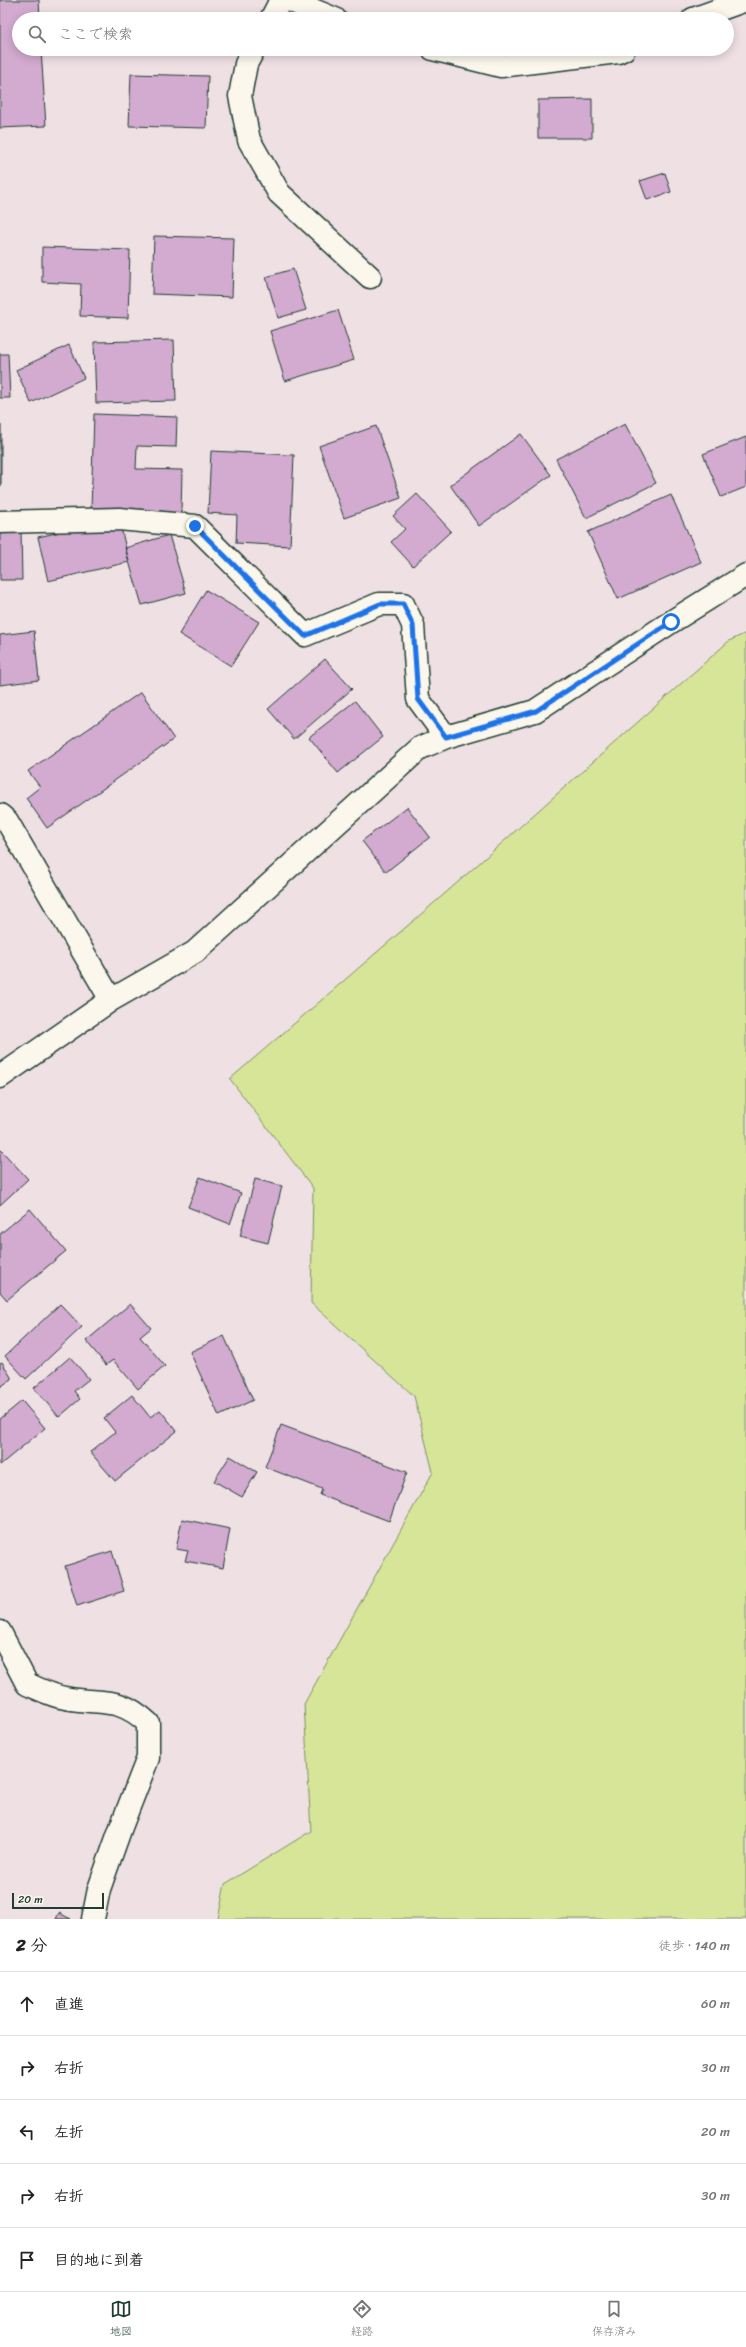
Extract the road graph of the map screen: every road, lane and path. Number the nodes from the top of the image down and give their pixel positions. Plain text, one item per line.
1 (281, 0) edge
2 (289, 0) edge
3 (746, 0) edge
4 (275, 12) edge
5 (318, 12) edge
6 (713, 12) edge
7 (250, 56) edge
8 (461, 56) edge
9 (585, 56) edge
10 (370, 278) dead end
11 (0, 522) edge
12 (746, 575) edge
13 (446, 737) junction
14 (0, 814) edge
15 (111, 1000) junction
16 (0, 1076) edge
17 (0, 1632) edge
18 (93, 1919) edge

1 - 4 street
2 - 5 street
3 - 6 street
7 - 10 street
8 - 9 street
11 - 13 street
12 - 13 street
13 - 15 street
14 - 15 street
15 - 16 street
17 - 18 street

